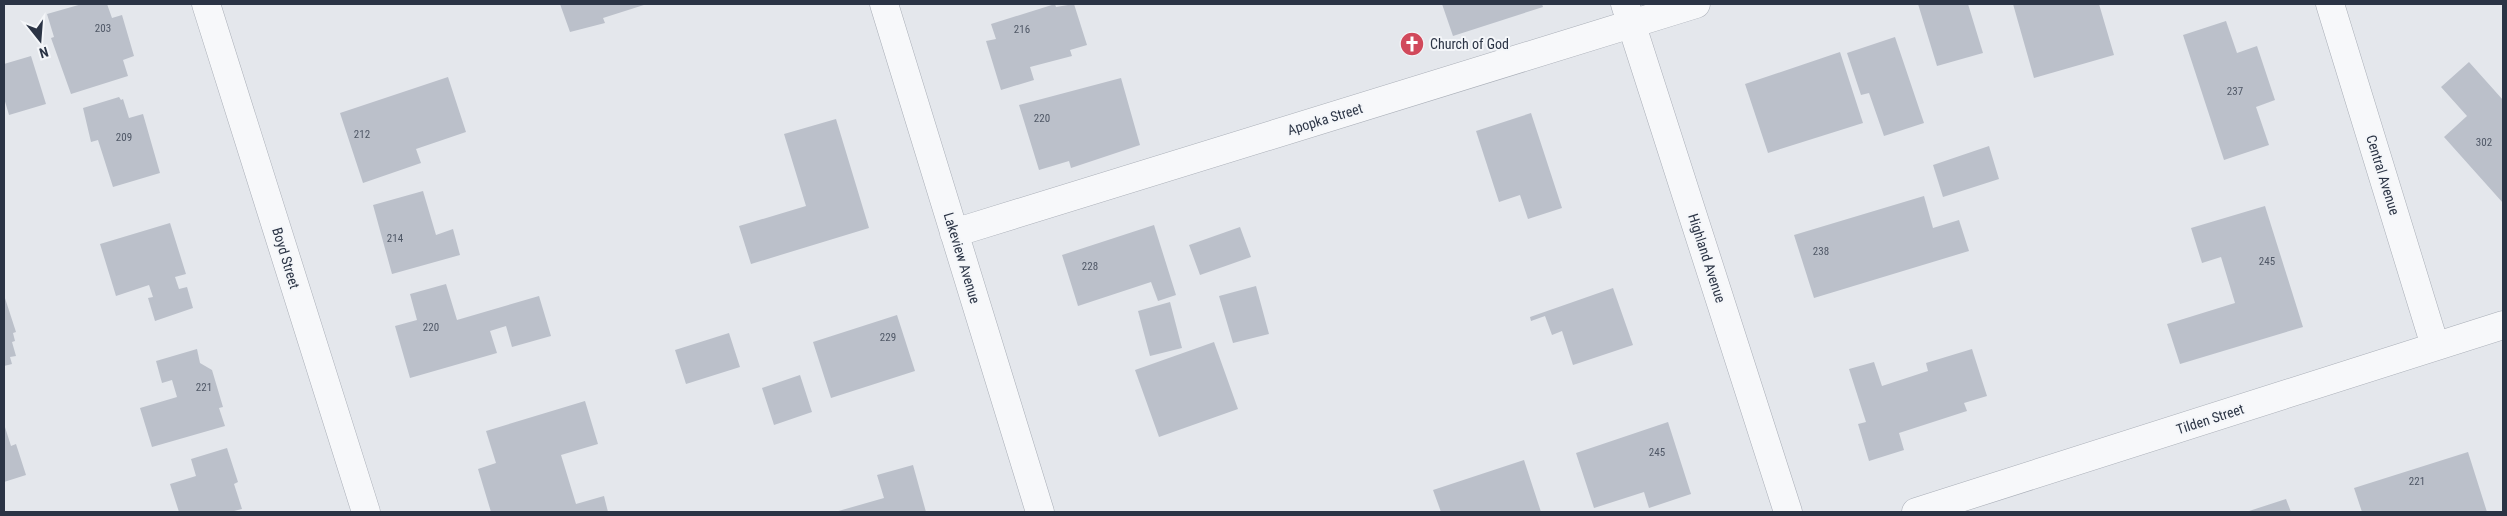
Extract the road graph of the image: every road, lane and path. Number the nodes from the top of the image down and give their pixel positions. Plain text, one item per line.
1 (206, 4) edge
2 (884, 4) edge
3 (1696, 4) edge
4 (2330, 4) edge
5 (1629, 14) edge
6 (954, 233) junction
7 (2503, 325) edge
8 (2436, 346) junction
9 (366, 512) edge
10 (1040, 512) edge
11 (1788, 512) edge
12 (1916, 512) edge

1 - 9 street, Boyd Street
2 - 6 street, Lakeview Avenue
3 - 5 street, Apopka Street
4 - 8 street, Central Avenue
5 - 6 street, Apopka Street
5 - 11 street, Highland Avenue
6 - 10 street, Lakeview Avenue
7 - 8 street, Tilden Street
8 - 12 street, Tilden Street

